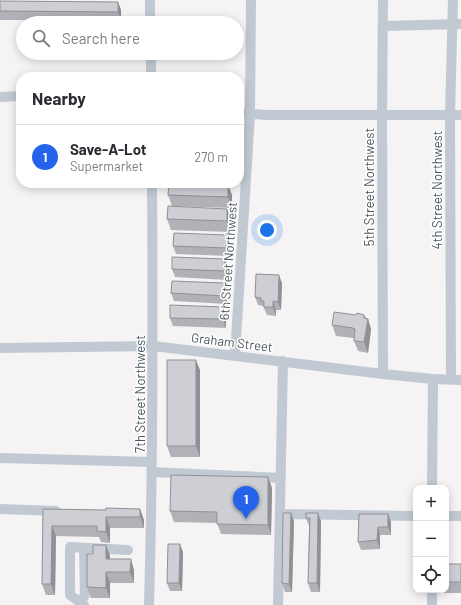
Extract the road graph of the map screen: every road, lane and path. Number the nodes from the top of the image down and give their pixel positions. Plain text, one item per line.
1 (150, 0) edge
2 (251, 0) edge
3 (383, 0) edge
4 (452, 0) edge
5 (150, 16) edge
6 (456, 24) edge
7 (383, 26) junction
8 (151, 60) edge
9 (151, 72) edge
10 (0, 96) edge
11 (16, 96) edge
12 (244, 113) edge
13 (250, 114) junction
14 (382, 115) junction
15 (450, 115) junction
16 (461, 115) edge
17 (152, 188) edge
18 (153, 346) junction
19 (0, 348) edge
20 (235, 355) junction
21 (284, 361) junction
22 (383, 374) junction
23 (433, 379) junction
24 (456, 380) edge
25 (0, 458) edge
26 (152, 467) junction
27 (281, 478) junction
28 (432, 485) edge
29 (0, 509) edge
30 (64, 511) edge
31 (280, 514) junction
32 (413, 516) edge
33 (449, 516) edge
34 (461, 516) edge
35 (84, 548) junction
36 (128, 550) dead end
37 (432, 593) edge
38 (81, 604) edge
39 (149, 605) edge
40 (278, 605) edge
41 (432, 605) edge

1 - 5 street
2 - 13 street, 6th Street Northwest
3 - 7 street, 5th Street Northwest
4 - 6 street, 4th Street Northwest
6 - 7 street
6 - 15 street, 4th Street Northwest
7 - 14 street, 5th Street Northwest
8 - 9 street
10 - 11 street
12 - 13 street
13 - 14 street
13 - 20 street, 6th Street Northwest
14 - 15 street
14 - 22 street, 5th Street Northwest
15 - 16 street
15 - 24 street, 4th Street Northwest
17 - 18 street, 7th Street Northwest
18 - 19 street, Graham Street
18 - 20 street, Graham Street
18 - 26 street, 7th Street Northwest
20 - 21 street, Graham Street
21 - 22 street, Graham Street
21 - 27 street
22 - 23 street, Graham Street
23 - 24 street, Graham Street
23 - 28 street
25 - 26 street
26 - 27 street
26 - 39 street, 7th Street Northwest
27 - 31 street
29 - 30 street
31 - 32 street
31 - 40 street
33 - 34 street
35 - 36 street
35 - 38 street
35 - 38 street
37 - 41 street

